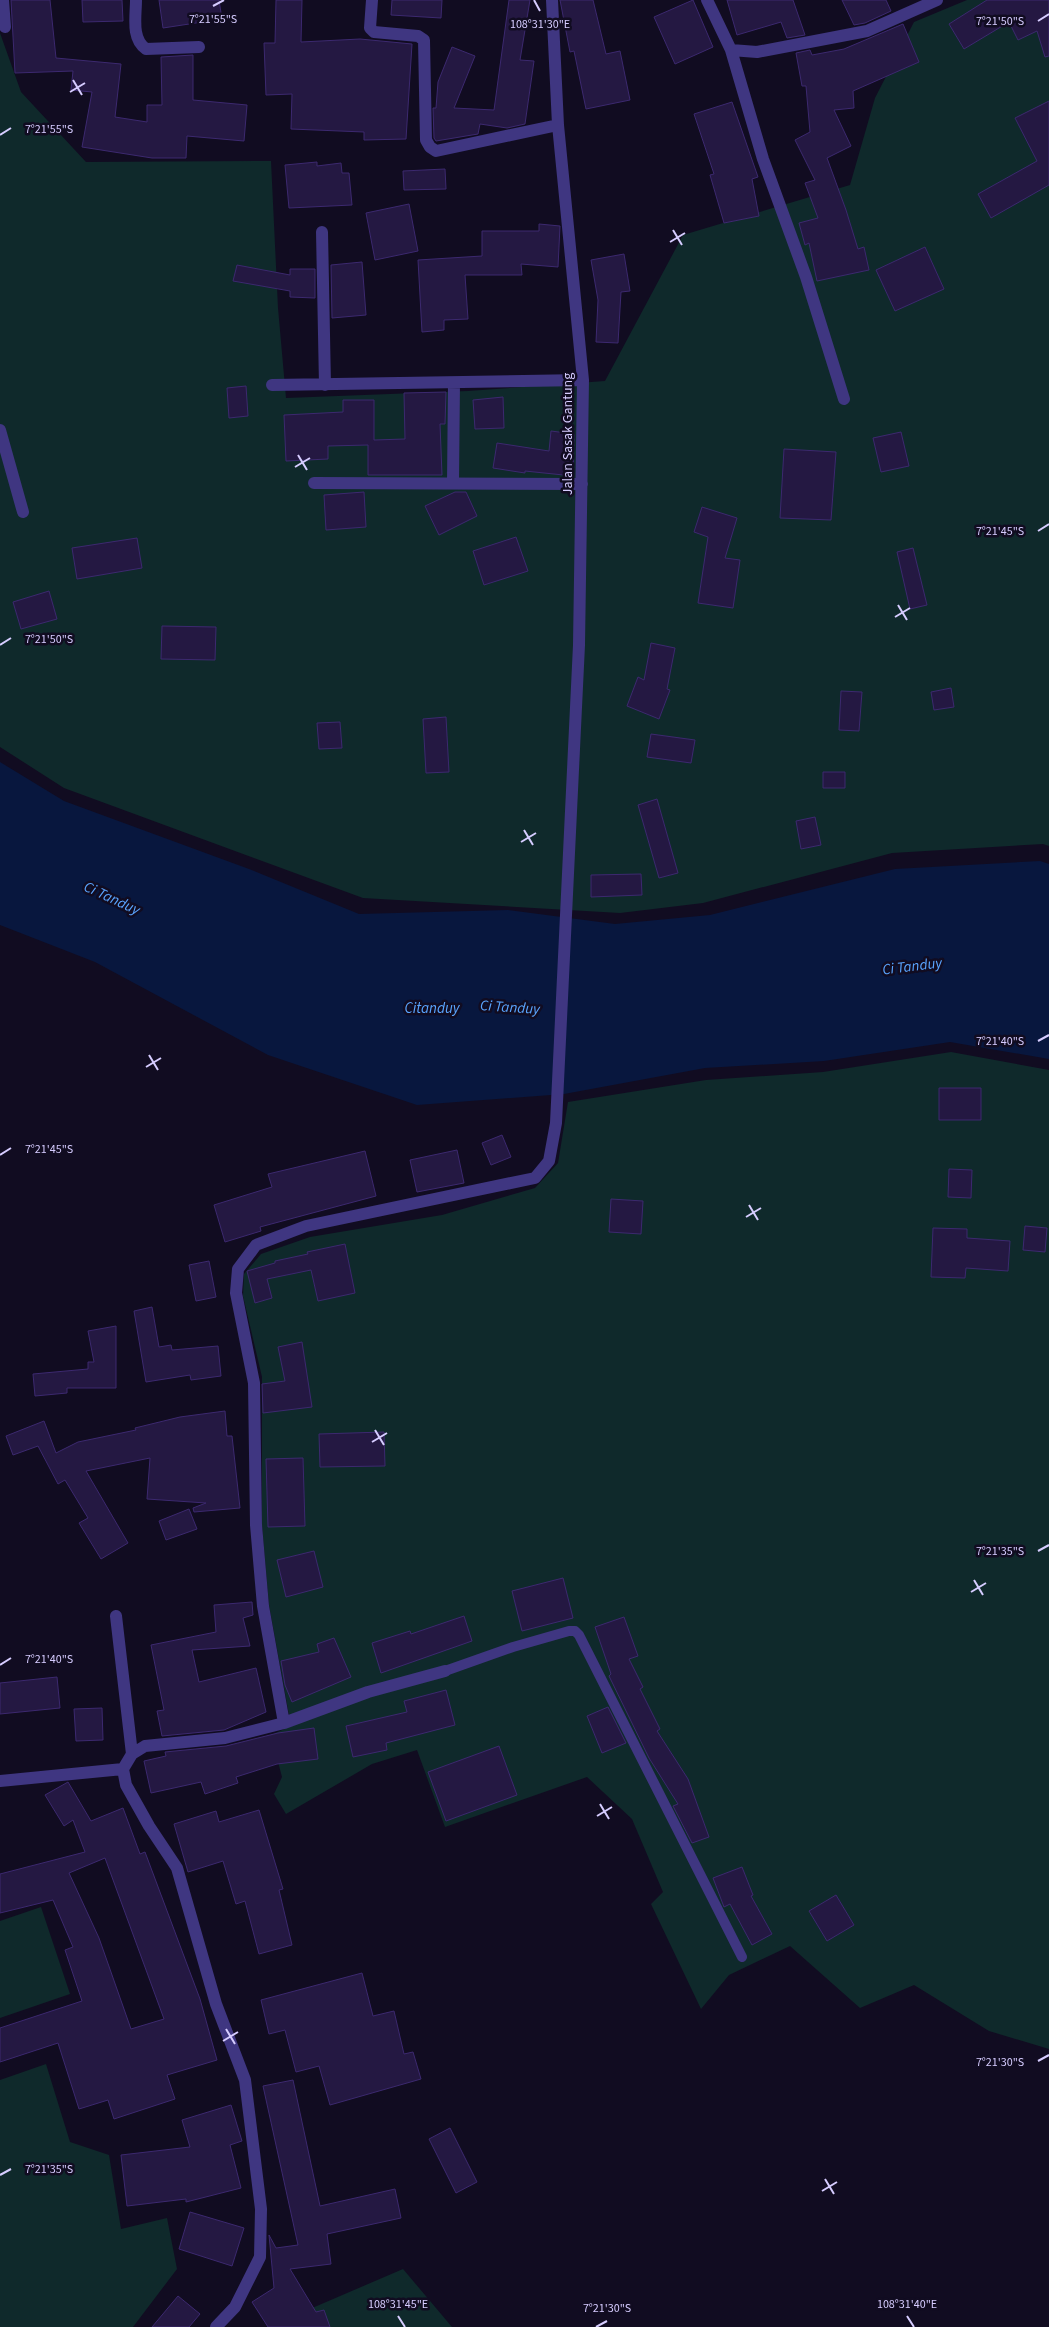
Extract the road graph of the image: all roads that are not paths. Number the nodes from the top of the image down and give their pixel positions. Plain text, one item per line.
1 (3, 0) edge
2 (136, 0) edge
3 (372, 0) edge
4 (552, 0) edge
5 (707, 0) edge
6 (937, 0) edge
7 (5, 27) dead end
8 (199, 47) dead end
9 (731, 50) junction
10 (558, 125) junction
11 (322, 232) dead end
12 (583, 380) junction
13 (454, 383) junction
14 (272, 385) dead end
15 (325, 385) junction
16 (844, 398) dead end
17 (0, 430) edge
18 (453, 482) junction
19 (314, 483) dead end
20 (582, 484) junction
21 (23, 512) dead end
22 (116, 1616) dead end
23 (445, 1671) joint
24 (284, 1723) junction
25 (132, 1754) junction
26 (123, 1769) junction
27 (0, 1781) edge
28 (742, 1957) dead end
29 (216, 2327) edge

1 - 7 street
2 - 8 street
3 - 10 street
4 - 10 street, Jalan Sasak Gantung
5 - 9 street
6 - 9 street
9 - 16 street
10 - 12 street, Jalan Sasak Gantung
11 - 15 street
12 - 13 street
12 - 20 street, Jalan Sasak Gantung
13 - 15 street
13 - 18 street
14 - 15 street
17 - 21 street
18 - 19 street
18 - 20 street
20 - 24 street, Jalan Sasak Gantung
22 - 25 street
23 - 24 street
23 - 28 lane
24 - 25 street
25 - 26 street
26 - 27 street
26 - 29 street

